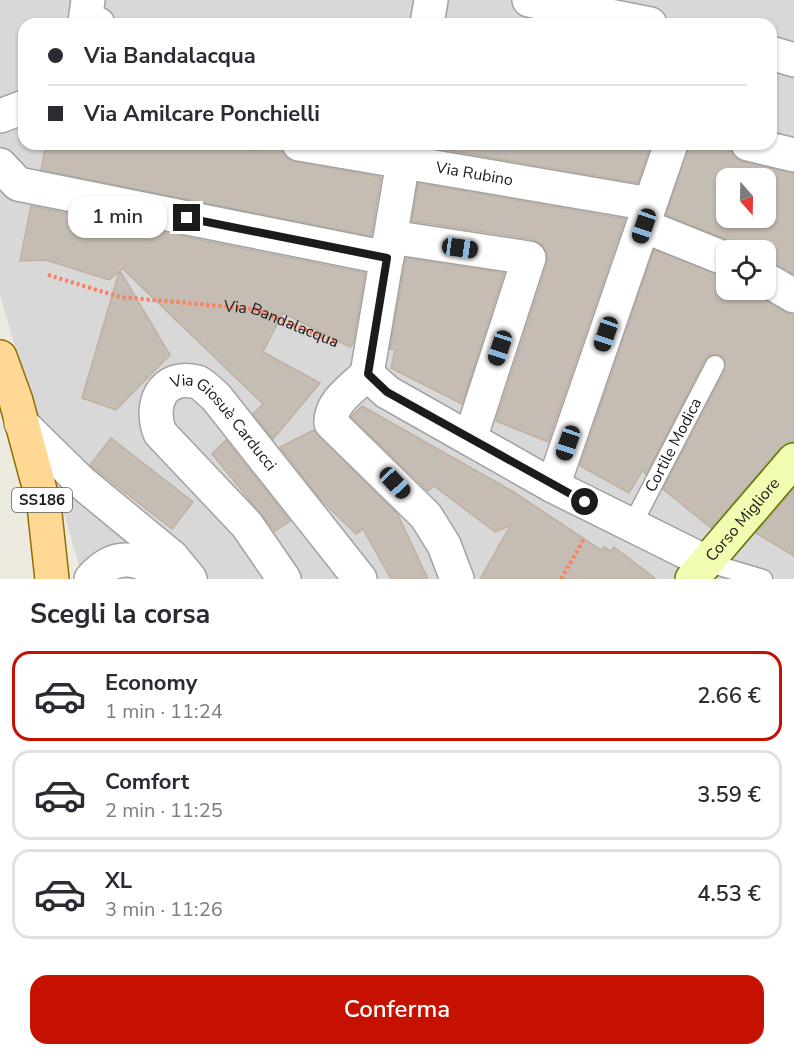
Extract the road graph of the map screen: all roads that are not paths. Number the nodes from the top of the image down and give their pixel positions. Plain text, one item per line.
1 (88, 0) edge
2 (431, 0) edge
3 (529, 0) edge
4 (565, 3) edge
5 (86, 18) edge
6 (428, 18) edge
7 (626, 18) edge
8 (777, 55) edge
9 (794, 60) edge
10 (18, 108) edge
11 (0, 116) edge
12 (370, 150) edge
13 (669, 150) edge
14 (773, 150) edge
15 (405, 153) edge
16 (794, 155) edge
17 (0, 165) edge
18 (647, 215) junction
19 (389, 248) junction
20 (716, 253) edge
21 (776, 285) edge
22 (794, 296) edge
23 (0, 357) edge
24 (715, 365) dead end
25 (368, 374) junction
26 (21, 423) junction
27 (470, 439) junction
28 (794, 460) edge
29 (553, 486) junction
30 (632, 525) junction
31 (699, 570) edge
32 (52, 579) edge
33 (91, 579) edge
34 (172, 579) edge
35 (190, 579) edge
36 (284, 579) edge
37 (360, 579) edge
38 (457, 579) edge
39 (763, 579) edge

1 - 5 street
2 - 6 street
3 - 4 street
4 - 7 street
8 - 9 street
10 - 11 street
12 - 15 street, Via Rubino
13 - 18 street
14 - 16 street
15 - 18 street, Via Rubino
15 - 19 street
17 - 19 street
18 - 20 street, Via Rubino
18 - 29 street
19 - 25 street
19 - 27 street
21 - 22 street
23 - 26 main road, SS186
24 - 30 lane, Cortile Modica
25 - 27 street
25 - 38 street
26 - 32 main road, SS186
26 - 35 street
27 - 29 street
28 - 31 street, Corso Migliore
29 - 30 street
30 - 31 street
31 - 39 lane
33 - 34 street
36 - 37 street, Via Giosuè Carducci

